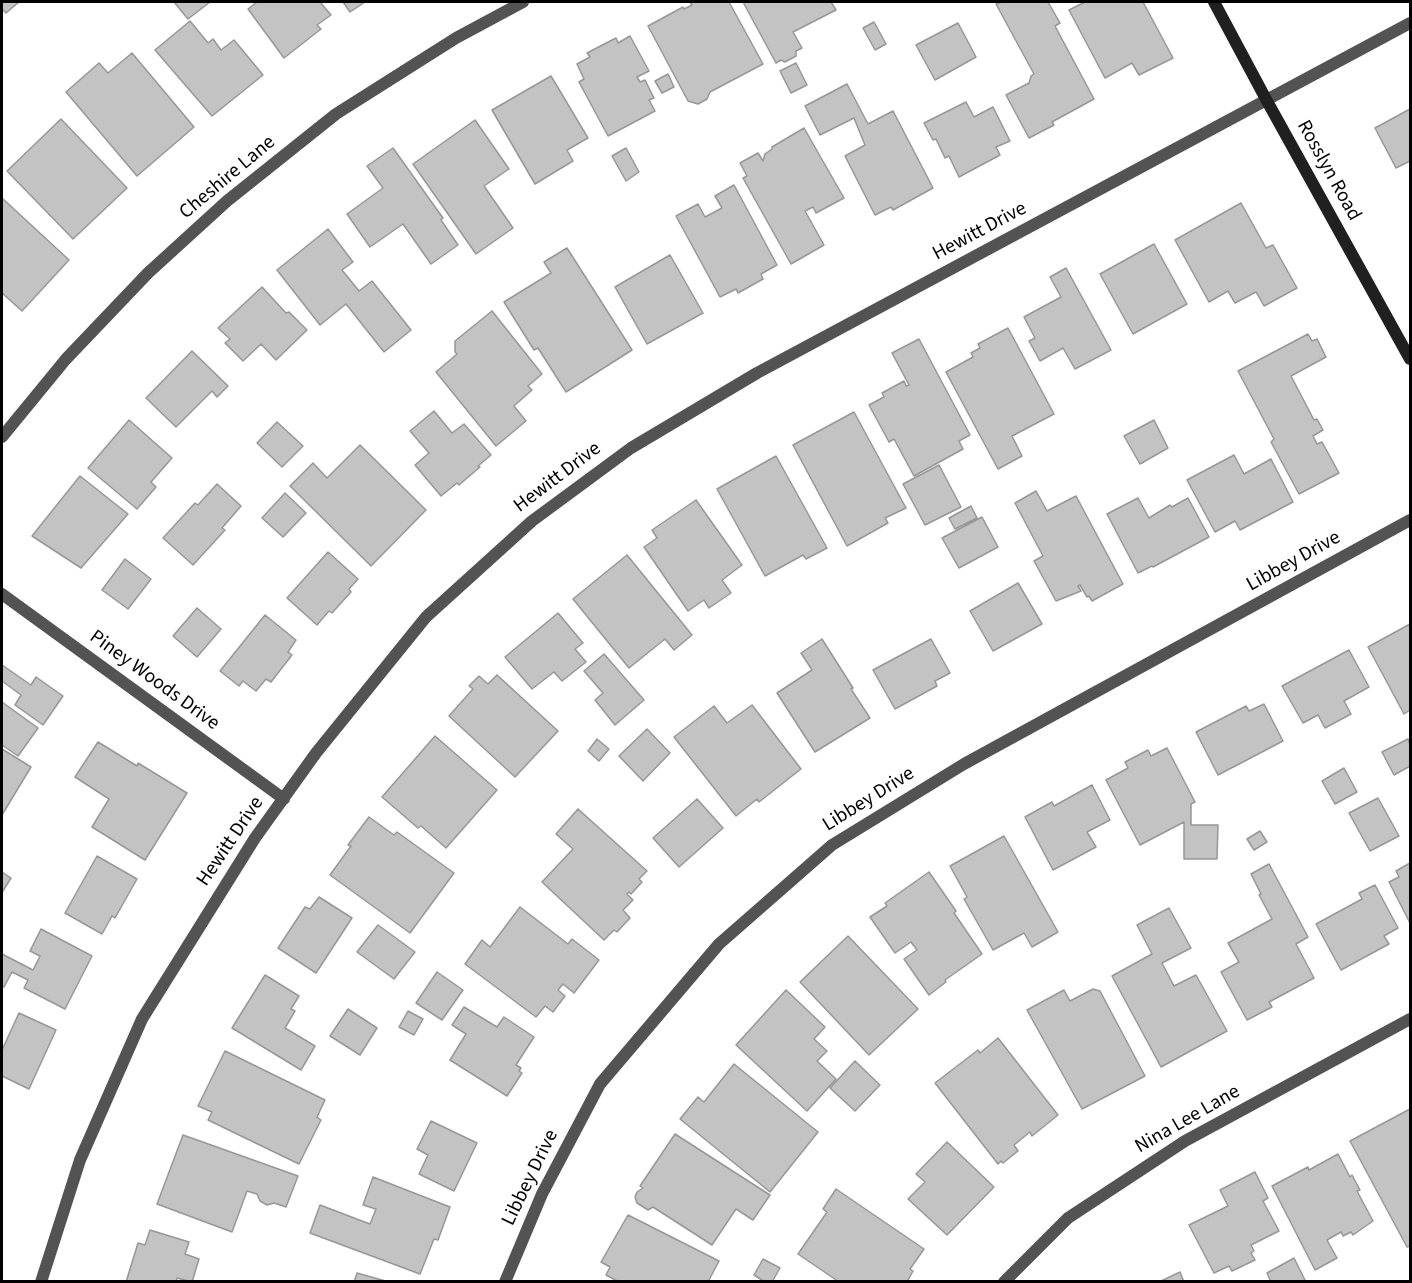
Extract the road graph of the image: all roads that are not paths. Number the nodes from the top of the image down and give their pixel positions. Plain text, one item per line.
1 (523, 2) edge
2 (1214, 2) edge
3 (1410, 23) edge
4 (1267, 100) junction
5 (1410, 359) edge
6 (2, 437) edge
7 (1410, 520) edge
8 (2, 594) edge
9 (284, 799) junction
10 (1410, 1019) edge
11 (41, 1281) edge
12 (505, 1281) edge
13 (1004, 1281) edge

1 - 6 street, Cheshire Lane
2 - 4 street, Rosslyn Road
3 - 4 street, Hewitt Drive
4 - 5 street, Rosslyn Road
4 - 9 street, Hewitt Drive
7 - 12 street, Libbey Drive
8 - 9 street, Piney Woods Drive
9 - 11 street, Hewitt Drive
10 - 13 street, Nina Lee Lane

